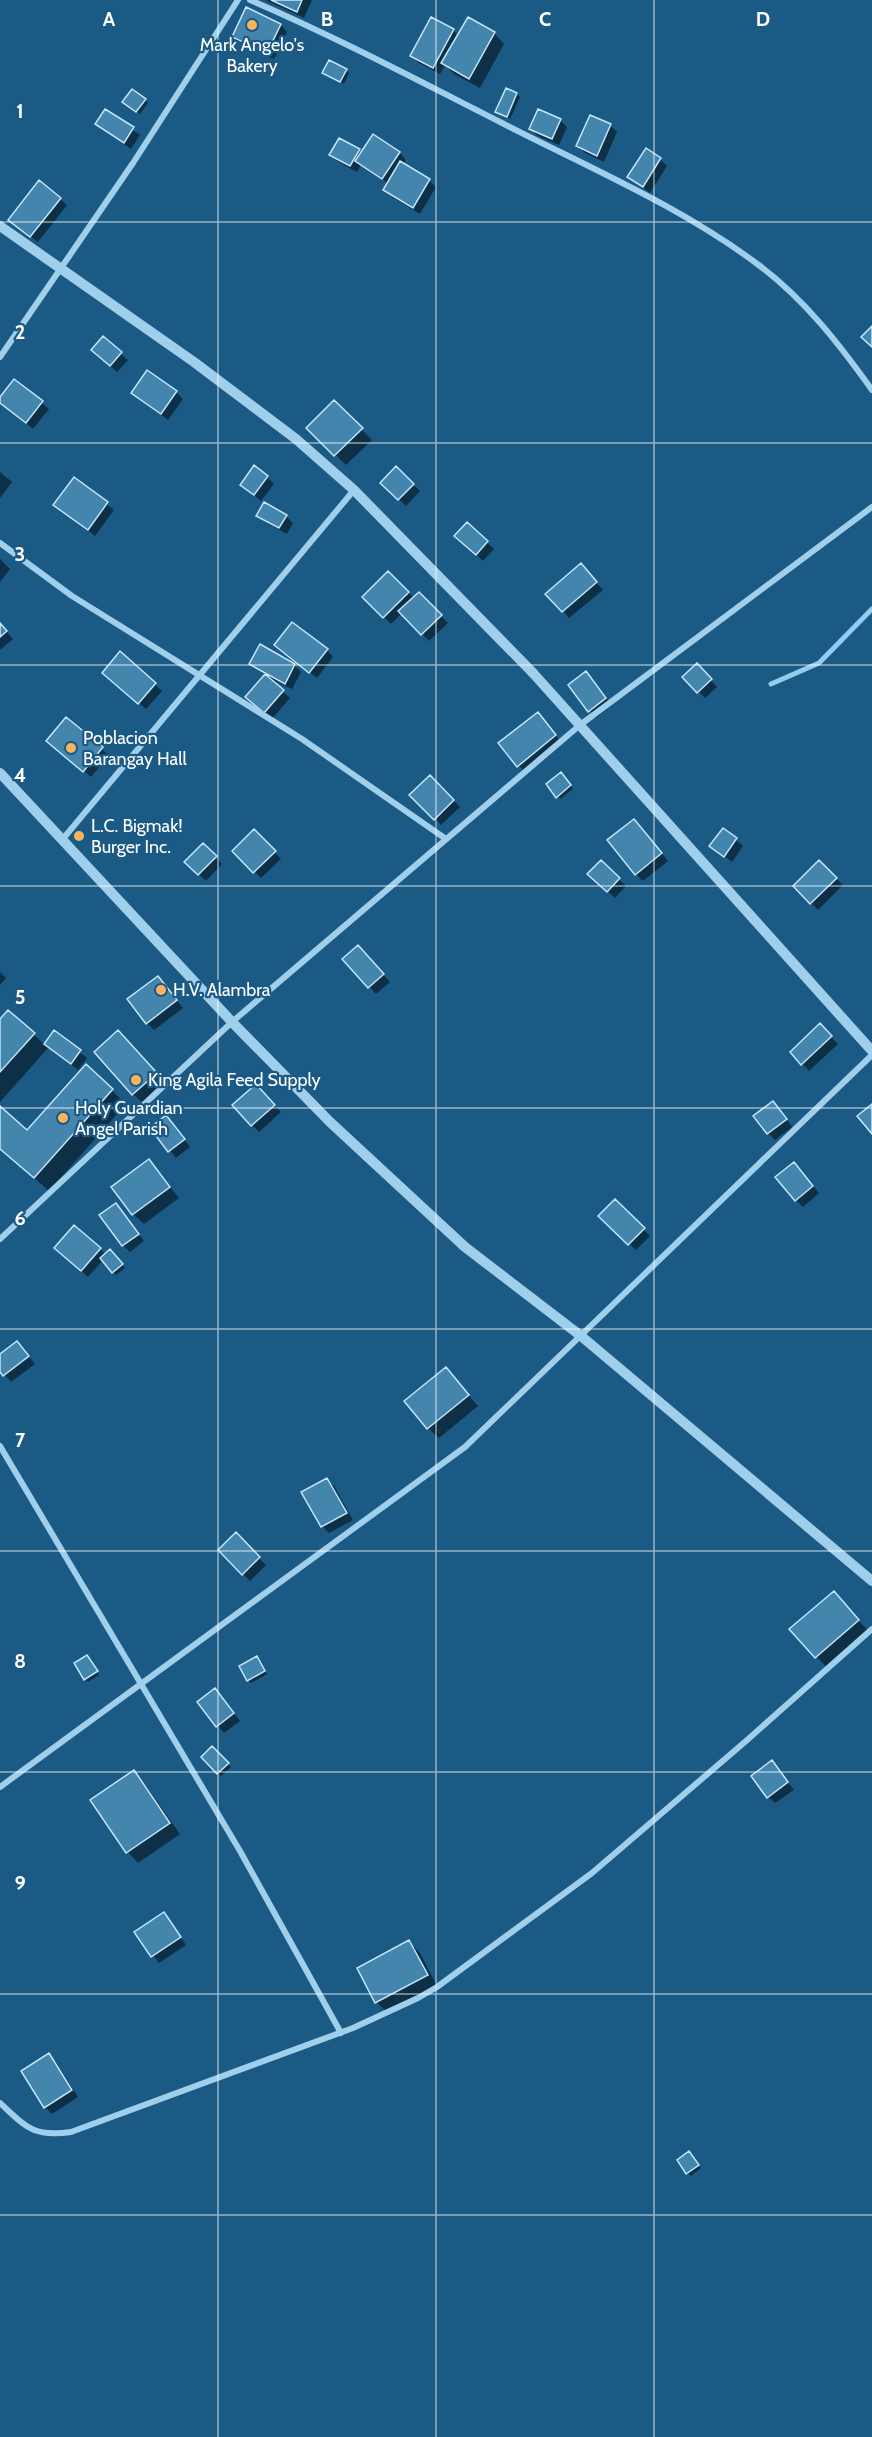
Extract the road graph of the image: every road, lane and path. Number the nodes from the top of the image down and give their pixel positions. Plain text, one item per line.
1 (238, 0) edge
2 (250, 0) edge
3 (0, 226) edge
4 (60, 268) junction
5 (0, 357) edge
6 (872, 390) edge
7 (354, 490) junction
8 (872, 507) edge
9 (0, 543) edge
10 (198, 676) junction
11 (580, 725) junction
12 (0, 773) edge
13 (446, 839) junction
14 (61, 840) junction
15 (232, 1022) junction
16 (872, 1053) edge
17 (0, 1239) edge
18 (581, 1336) junction
19 (0, 1446) edge
20 (872, 1581) edge
21 (872, 1629) edge
22 (142, 1683) junction
23 (0, 1787) edge
24 (341, 2033) junction
25 (0, 2103) edge

1 - 4 street
2 - 6 street
3 - 4 street
4 - 5 street
4 - 7 street
7 - 10 street
7 - 11 street
8 - 11 street
9 - 10 street
10 - 13 street
10 - 14 street
11 - 13 street
11 - 16 street
12 - 14 street
13 - 15 street
14 - 15 street
15 - 17 street
15 - 18 street
16 - 18 street
18 - 20 street
18 - 22 street
19 - 22 street
21 - 24 street
22 - 23 street
22 - 24 street
24 - 25 street

